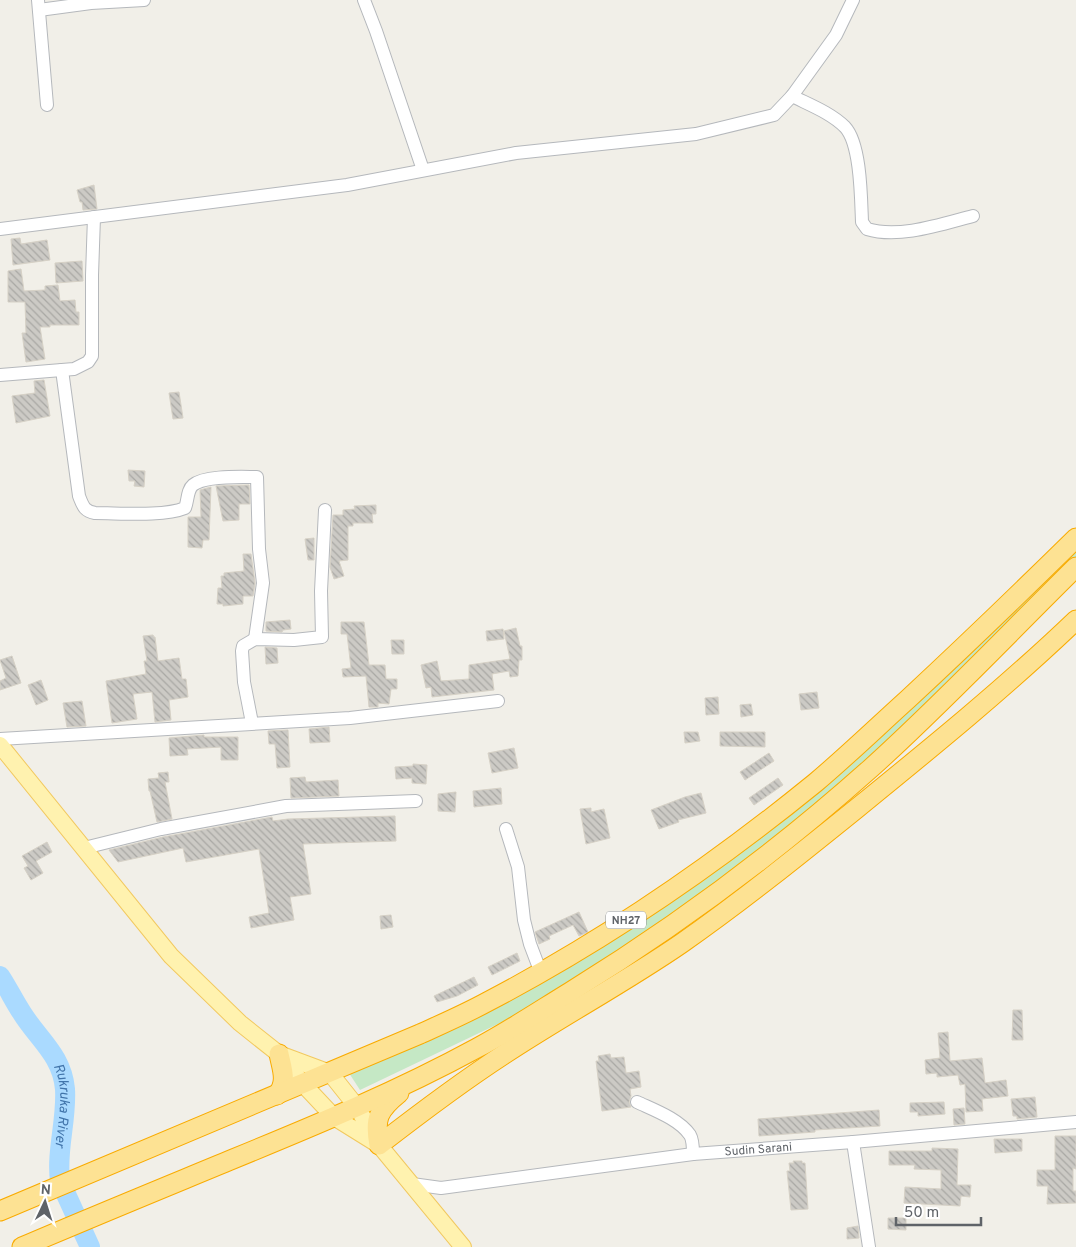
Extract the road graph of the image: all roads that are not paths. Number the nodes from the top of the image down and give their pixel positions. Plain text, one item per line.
1 (144, 0) edge
2 (364, 0) edge
3 (853, 0) edge
4 (38, 5) edge
5 (792, 96) junction
6 (47, 105) dead end
7 (422, 170) junction
8 (973, 216) dead end
9 (94, 217) junction
10 (0, 229) edge
11 (62, 370) junction
12 (0, 375) edge
13 (325, 510) dead end
14 (1076, 538) edge
15 (1076, 567) edge
16 (1076, 620) edge
17 (255, 639) junction
18 (498, 701) dead end
19 (252, 723) junction
20 (0, 739) edge
21 (0, 745) edge
22 (416, 801) dead end
23 (506, 829) dead end
24 (84, 848) junction
25 (541, 973) junction
26 (279, 1054) junction
27 (330, 1073) junction
28 (413, 1081) junction
29 (303, 1084) junction
30 (277, 1095) junction
31 (637, 1102) dead end
32 (357, 1107) junction
33 (334, 1117) junction
34 (1076, 1122) edge
35 (852, 1142) junction
36 (379, 1145) junction
37 (694, 1154) junction
38 (412, 1184) junction
39 (441, 1188) junction
40 (432, 1209) junction
41 (2, 1211) edge
42 (22, 1247) edge
43 (463, 1247) edge
44 (869, 1247) edge

1 - 4 street
2 - 7 street
3 - 5 street
4 - 6 street
5 - 7 street
5 - 8 street
7 - 9 street
9 - 10 street
9 - 11 street
11 - 12 street
11 - 17 street
13 - 17 street
14 - 25 highway, NH27
15 - 28 highway, NH27
16 - 36 highway
17 - 19 street
18 - 19 street
19 - 20 street
21 - 24 main road
22 - 24 street
23 - 25 street
24 - 26 main road
25 - 27 highway, NH27
26 - 27 main road
26 - 29 main road
26 - 30 highway
27 - 29 highway, NH27
27 - 32 main road
28 - 32 highway, NH27
28 - 36 highway
29 - 30 highway, NH27
29 - 33 main road
30 - 41 highway, NH27
31 - 37 street
32 - 33 highway, NH27
32 - 36 main road
33 - 36 main road
33 - 42 highway, NH27
34 - 35 street, Sudin Sarani
35 - 37 street, Sudin Sarani
35 - 44 street
36 - 38 main road
37 - 39 street, Sudin Sarani
38 - 39 street, Sudin Sarani
38 - 40 main road
39 - 40 street
40 - 43 main road

